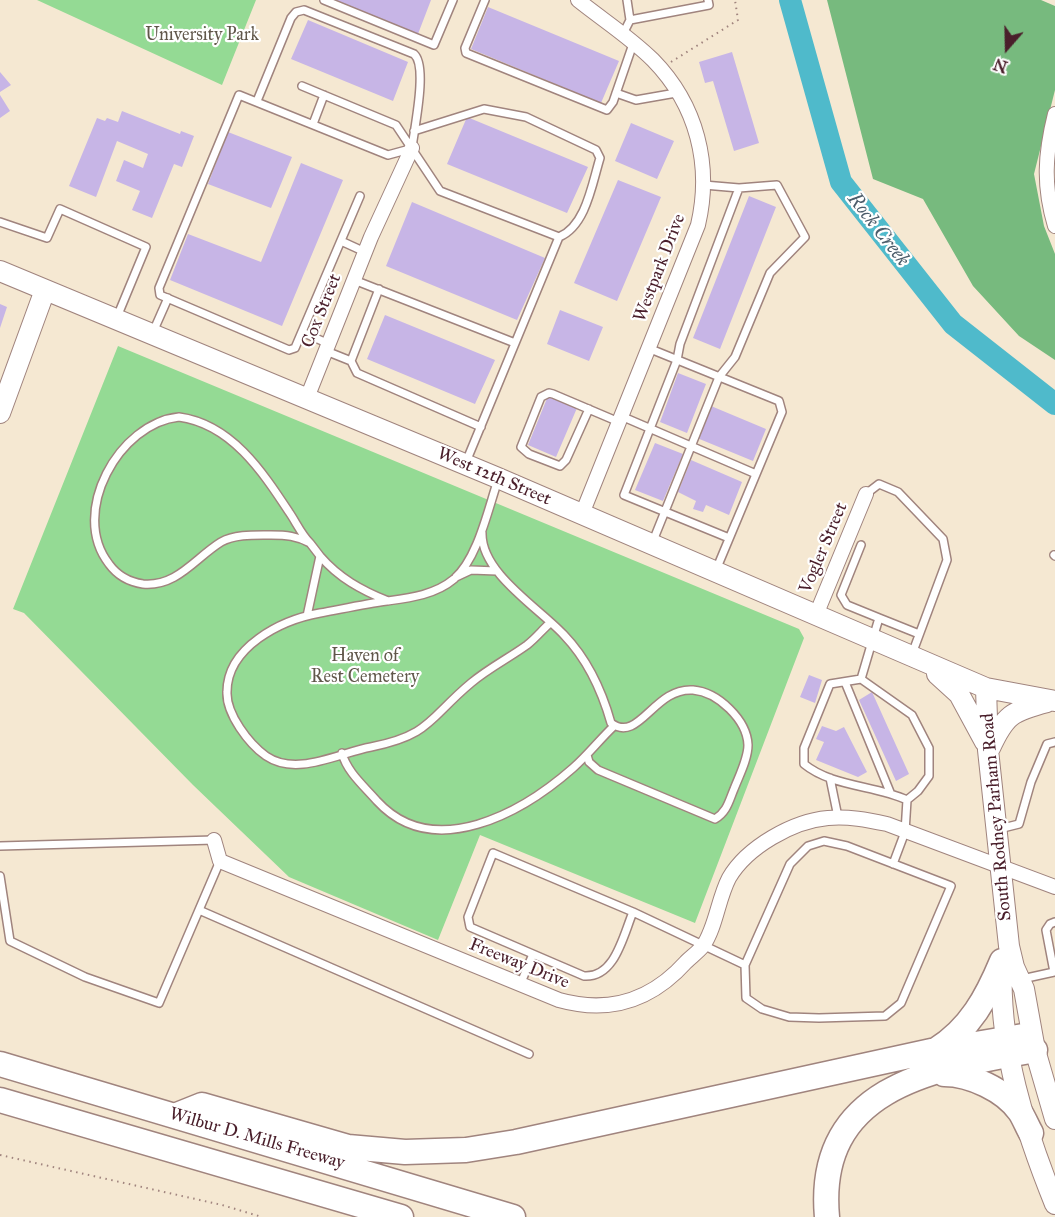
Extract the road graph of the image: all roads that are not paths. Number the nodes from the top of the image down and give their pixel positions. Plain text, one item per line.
1 (324, 0) edge
2 (453, 0) edge
3 (485, 0) edge
4 (578, 0) edge
5 (627, 0) edge
6 (708, 0) edge
7 (630, 20) junction
8 (628, 40) junction
9 (302, 86) dead end
10 (616, 93) junction
11 (676, 93) junction
12 (324, 95) junction
13 (257, 101) junction
14 (1055, 114) edge
15 (313, 124) junction
16 (414, 131) junction
17 (1051, 145) edge
18 (412, 148) junction
19 (704, 185) junction
20 (739, 188) junction
21 (360, 196) dead end
22 (0, 222) edge
23 (1055, 226) edge
24 (559, 237) junction
25 (341, 241) junction
26 (365, 252) junction
27 (0, 271) edge
28 (354, 280) junction
29 (379, 289) junction
30 (45, 290) junction
31 (168, 298) junction
32 (117, 319) junction
33 (302, 333) junction
34 (152, 334) junction
35 (515, 343) junction
36 (327, 347) junction
37 (648, 348) junction
38 (677, 360) junction
39 (351, 361) junction
40 (719, 377) junction
41 (307, 398) junction
42 (589, 409) junction
43 (0, 413) edge
44 (620, 419) junction
45 (481, 427) junction
46 (650, 429) junction
47 (691, 446) junction
48 (465, 464) junction
49 (756, 474) junction
50 (498, 478) junction
51 (866, 494) joint
52 (665, 512) junction
53 (582, 514) junction
54 (482, 531) junction
55 (729, 538) junction
56 (310, 543) junction
57 (652, 544) junction
58 (861, 545) dead end
59 (320, 556) junction
60 (497, 571) junction
61 (716, 572) junction
62 (456, 578) junction
63 (388, 600) junction
64 (816, 615) junction
65 (307, 616) junction
66 (879, 618) junction
67 (550, 623) junction
68 (919, 634) junction
69 (872, 640) junction
70 (917, 659) junction
71 (861, 679) junction
72 (846, 682) junction
73 (986, 688) junction
74 (1053, 701) edge
75 (614, 726) junction
76 (1055, 742) edge
77 (988, 750) junction
78 (342, 753) junction
79 (587, 755) junction
80 (830, 778) junction
81 (890, 792) junction
82 (906, 800) junction
83 (838, 817) junction
84 (996, 830) junction
85 (905, 832) junction
86 (214, 840) joint
87 (0, 846) edge
88 (220, 861) junction
89 (893, 864) junction
90 (1000, 866) junction
91 (0, 876) edge
92 (1055, 887) edge
93 (199, 910) junction
94 (633, 912) junction
95 (1055, 922) edge
96 (703, 946) junction
97 (533, 954) junction
98 (745, 966) junction
99 (1008, 967) junction
100 (1054, 974) edge
101 (520, 985) junction
102 (1034, 1042) junction
103 (1008, 1047) junction
104 (936, 1050) junction
105 (529, 1054) dead end
106 (0, 1064) edge
107 (927, 1074) junction
108 (0, 1100) edge
109 (177, 1115) junction
110 (1055, 1119) edge
111 (1031, 1133) junction
112 (1055, 1204) edge
113 (401, 1217) edge
114 (513, 1217) edge
115 (827, 1217) edge

1 - 2 lane
3 - 10 lane
4 - 8 street, Westpark Drive
5 - 7 lane
6 - 7 lane
7 - 8 lane
8 - 10 lane
8 - 11 street, Westpark Drive
9 - 12 lane
10 - 11 lane
11 - 19 street, Westpark Drive
12 - 15 lane
12 - 18 lane
13 - 15 lane
13 - 16 lane
13 - 31 lane
14 - 17 street
15 - 18 lane
16 - 18 lane
16 - 24 lane
17 - 23 street
18 - 24 lane
18 - 26 street, Cox Street
19 - 20 lane
19 - 37 street, Westpark Drive
20 - 38 lane
20 - 40 lane
21 - 25 lane
22 - 32 lane
24 - 35 lane
25 - 26 lane
25 - 33 lane
26 - 28 street, Cox Street
27 - 30 main road, West 12th Street
28 - 29 lane
28 - 36 street, Cox Street
29 - 35 lane
29 - 39 lane
30 - 32 main road, West 12th Street
30 - 43 main road
31 - 33 lane
31 - 34 lane
32 - 34 main road, West 12th Street
33 - 36 lane
34 - 41 main road, West 12th Street
35 - 45 lane
36 - 39 lane
36 - 41 street, Cox Street
37 - 38 lane
37 - 44 street, Westpark Drive
38 - 40 lane
38 - 46 lane
39 - 45 lane
40 - 47 lane
40 - 49 lane
41 - 48 main road, West 12th Street
42 - 42 lane
42 - 44 lane
44 - 46 lane
44 - 53 street, Westpark Drive
45 - 48 lane
46 - 47 lane
46 - 52 lane
47 - 49 lane
47 - 52 lane
48 - 50 main road, West 12th Street
49 - 55 lane
50 - 53 main road, West 12th Street
50 - 54 lane
51 - 64 street, Vogler Street
51 - 68 lane
52 - 55 lane
52 - 57 lane
53 - 57 main road, West 12th Street
54 - 60 lane
54 - 62 lane
55 - 61 lane
56 - 56 lane
56 - 59 lane
57 - 61 main road, West 12th Street
58 - 66 lane
59 - 63 lane
59 - 65 lane
60 - 62 lane
60 - 67 lane
61 - 64 main road, West 12th Street
62 - 63 lane
63 - 65 lane
64 - 69 main road, West 12th Street
65 - 78 lane
66 - 68 lane
66 - 69 lane
67 - 75 lane
67 - 78 lane
68 - 70 lane
69 - 70 main road, West 12th Street
69 - 71 lane
70 - 73 main road, West 12th Street
70 - 77 main road
71 - 72 lane
71 - 82 lane
72 - 80 lane
72 - 81 lane
73 - 74 main road, West 12th Street
73 - 77 main road, South Rodney Parham Road
74 - 77 main road
75 - 79 lane
75 - 79 lane
76 - 84 lane
77 - 84 main road, South Rodney Parham Road
78 - 79 lane
80 - 81 lane
80 - 83 lane
81 - 82 lane
82 - 85 lane
83 - 85 street, Freeway Drive
83 - 96 street, Freeway Drive
84 - 90 main road, South Rodney Parham Road
85 - 89 lane
85 - 90 street, Freeway Drive
86 - 87 lane
86 - 88 street
88 - 93 lane
88 - 101 street, Freeway Drive
89 - 98 lane
89 - 98 lane
90 - 92 street, Freeway Drive
90 - 99 main road, South Rodney Parham Road
91 - 93 lane
93 - 105 lane
94 - 96 lane
94 - 97 lane
94 - 97 lane
95 - 100 lane
96 - 98 lane
96 - 101 street, Freeway Drive
97 - 101 lane
99 - 100 lane
99 - 102 main road, South Rodney Parham Road
99 - 103 main road, South Rodney Parham Road
99 - 104 highway
102 - 103 highway
102 - 110 main road, South Rodney Parham Road
103 - 104 highway
103 - 107 highway
103 - 111 main road, South Rodney Parham Road
104 - 109 highway
106 - 109 highway, Wilbur D. Mills Freeway
107 - 111 highway
107 - 115 highway
108 - 113 highway, Wilbur D. Mills Freeway
109 - 114 highway, Wilbur D. Mills Freeway
111 - 112 main road, South Rodney Parham Road

